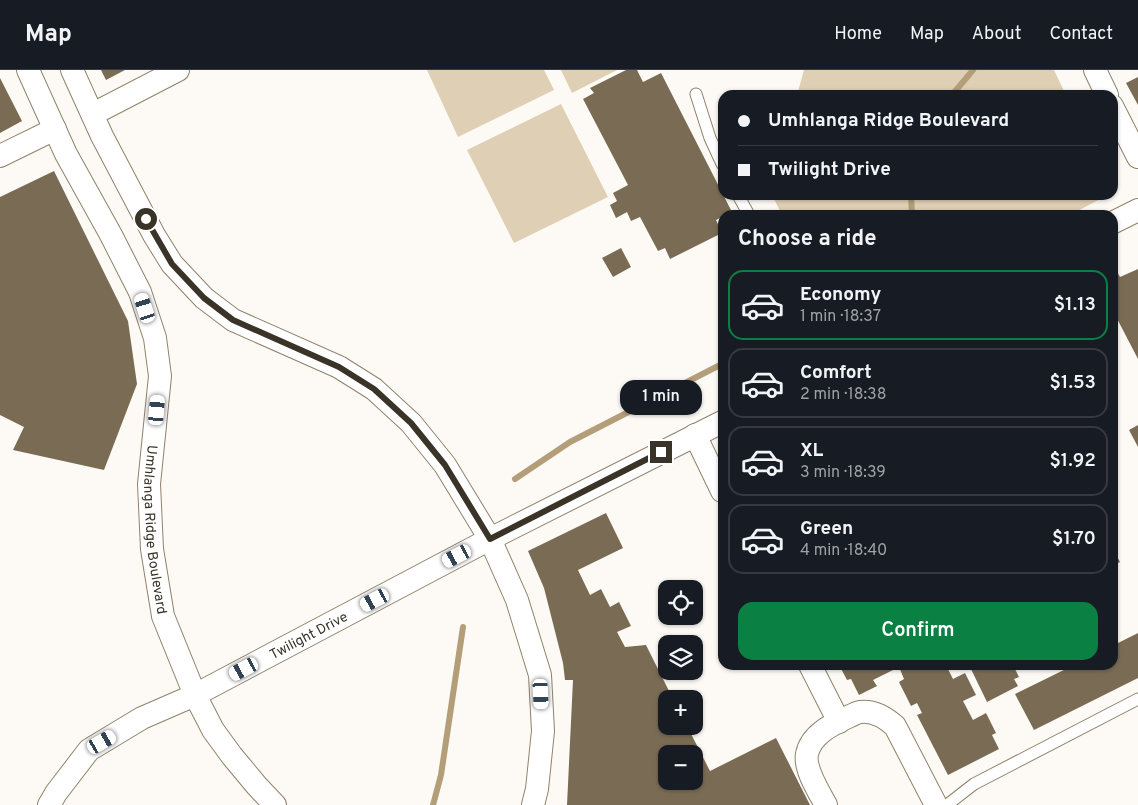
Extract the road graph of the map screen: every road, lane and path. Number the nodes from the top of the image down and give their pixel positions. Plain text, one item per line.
1 (28, 70) edge
2 (72, 70) edge
3 (178, 70) edge
4 (1095, 70) edge
5 (1105, 90) edge
6 (696, 94) dead end
7 (92, 114) junction
8 (1118, 118) edge
9 (55, 129) junction
10 (718, 155) edge
11 (0, 156) edge
12 (1138, 157) edge
13 (1138, 210) edge
14 (1118, 220) edge
15 (718, 424) edge
16 (695, 435) junction
17 (718, 482) edge
18 (490, 539) junction
19 (813, 670) edge
20 (195, 695) junction
21 (1138, 699) edge
22 (839, 722) junction
23 (50, 805) edge
24 (275, 805) edge
25 (533, 805) edge
26 (826, 805) edge
27 (936, 805) edge
28 (947, 805) edge

1 - 9 street, Umhlanga Ridge Boulevard
2 - 7 street
3 - 7 street
4 - 5 street
6 - 10 lane
7 - 18 street
8 - 12 street
9 - 11 street
9 - 20 street, Umhlanga Ridge Boulevard
13 - 14 street
15 - 16 street, Twilight Drive
16 - 17 street
16 - 18 street, Twilight Drive
18 - 20 street, Twilight Drive
18 - 25 street
19 - 22 street
20 - 23 street, Twilight Drive
20 - 24 street, Umhlanga Ridge Boulevard
21 - 28 lane
22 - 26 street
22 - 27 street

